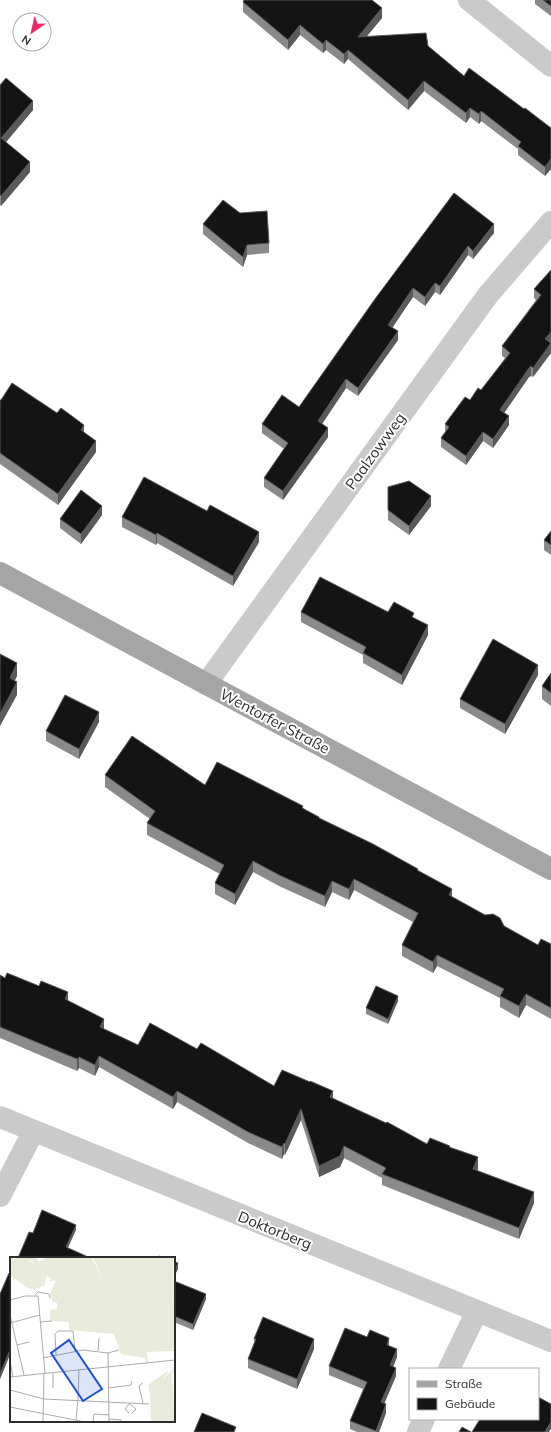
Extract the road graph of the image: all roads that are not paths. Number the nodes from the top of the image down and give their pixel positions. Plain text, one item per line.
1 (469, 0) edge
2 (551, 66) edge
3 (551, 222) edge
4 (0, 573) edge
5 (206, 684) junction
6 (551, 869) edge
7 (0, 1117) edge
8 (33, 1132) junction
9 (0, 1196) edge
10 (477, 1311) junction
11 (551, 1341) edge
12 (448, 1368) edge
13 (424, 1420) edge
14 (418, 1432) edge

1 - 2 street
3 - 5 street, Paalzowweg
4 - 5 main road, Wentorfer Straße
5 - 6 main road, Wentorfer Straße
7 - 8 street, Doktorberg
8 - 9 street
8 - 10 street, Doktorberg
10 - 11 street, Doktorberg
10 - 12 street
13 - 14 street

